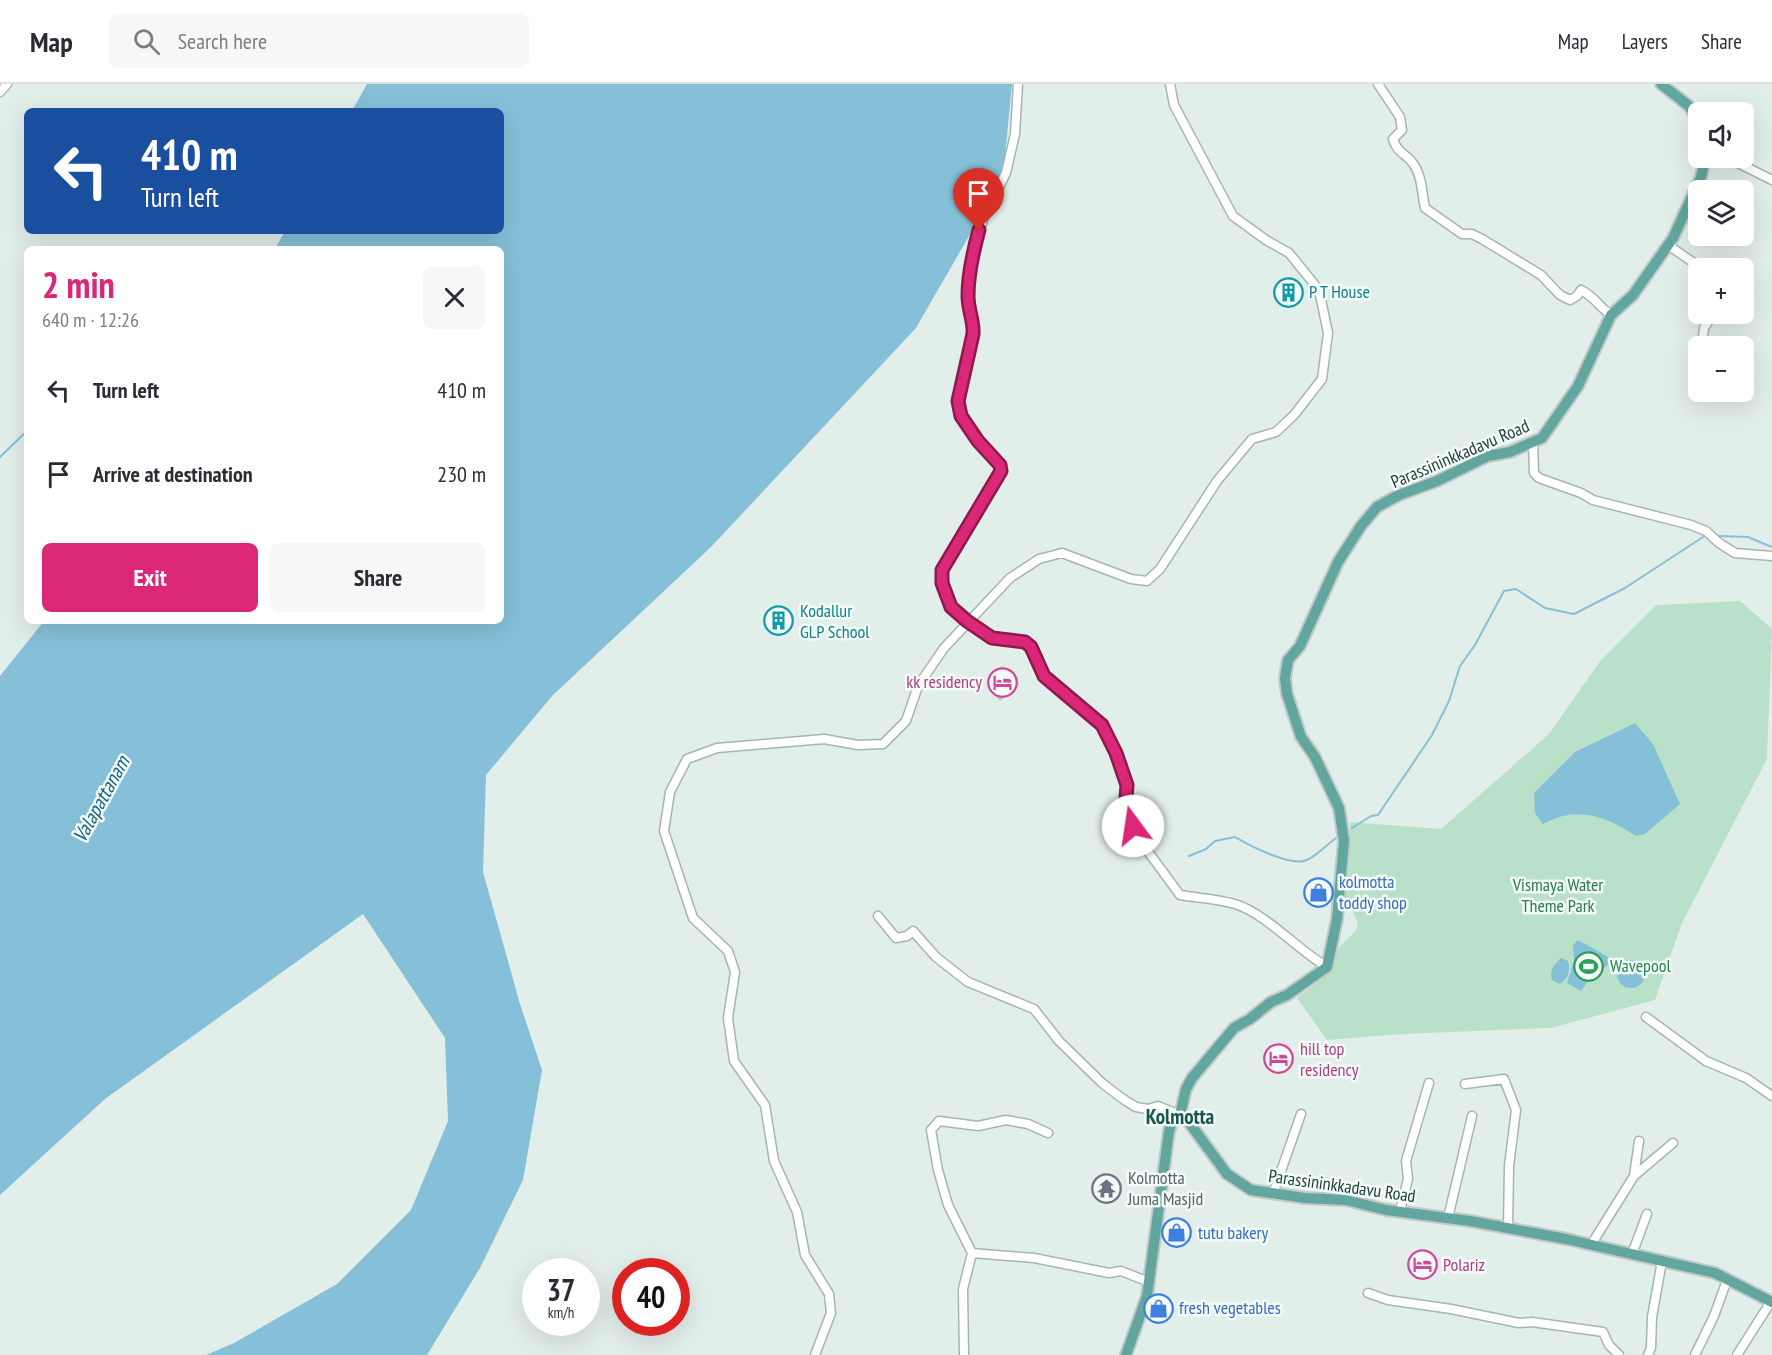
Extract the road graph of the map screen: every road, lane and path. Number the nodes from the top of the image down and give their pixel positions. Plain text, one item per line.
1 (7, 84) edge
2 (1018, 84) edge
3 (1170, 84) edge
4 (1378, 84) edge
5 (1661, 84) edge
6 (0, 92) edge
7 (1688, 105) edge
8 (1703, 168) edge
9 (1748, 168) edge
10 (1772, 180) edge
11 (1672, 238) junction
12 (1688, 259) edge
13 (1611, 315) junction
14 (1533, 443) junction
15 (1772, 555) edge
16 (967, 621) junction
17 (878, 916) dead end
18 (1326, 967) junction
19 (1646, 1017) dead end
20 (1429, 1083) dead end
21 (1466, 1084) dead end
22 (1772, 1096) edge
23 (1300, 1114) dead end
24 (1180, 1115) junction
25 (1472, 1116) dead end
26 (1048, 1133) dead end
27 (1639, 1141) dead end
28 (1673, 1143) dead end
29 (1634, 1176) junction
30 (1273, 1194) junction
31 (1400, 1211) junction
32 (1647, 1214) dead end
33 (1448, 1218) junction
34 (1508, 1228) junction
35 (1591, 1245) junction
36 (972, 1253) junction
37 (1632, 1254) junction
38 (1662, 1261) junction
39 (1727, 1280) junction
40 (1149, 1282) junction
41 (1368, 1293) dead end
42 (1771, 1301) edge
43 (815, 1355) edge
44 (964, 1355) edge
45 (1126, 1355) edge
46 (1619, 1355) edge
47 (1648, 1355) edge
48 (1695, 1355) edge
49 (1737, 1355) edge

1 - 6 street
2 - 16 street
3 - 16 street
4 - 13 street
5 - 7 main road
8 - 11 main road, Parassininkkadavu Road
9 - 10 street
11 - 12 street
11 - 13 main road, Parassininkkadavu Road
13 - 14 main road, Parassininkkadavu Road
14 - 15 street
14 - 18 main road, Parassininkkadavu Road
16 - 18 street
16 - 43 street
17 - 24 street
18 - 24 main road
19 - 22 street
20 - 31 street
21 - 34 street
23 - 30 street
24 - 30 main road, Parassininkkadavu Road
24 - 40 main road
25 - 33 street
26 - 36 street
27 - 29 street
28 - 29 street
29 - 35 street
30 - 31 main road, Parassininkkadavu Road
31 - 33 main road, Parassininkkadavu Road
32 - 37 street
33 - 34 main road, Parassininkkadavu Road
34 - 35 main road, Parassininkkadavu Road
35 - 37 main road, Parassininkkadavu Road
36 - 40 street
36 - 44 street
37 - 38 main road, Parassininkkadavu Road
38 - 39 main road, Parassininkkadavu Road
38 - 47 street
39 - 42 main road, Parassininkkadavu Road
39 - 48 street
40 - 45 main road
41 - 46 street
42 - 49 street

